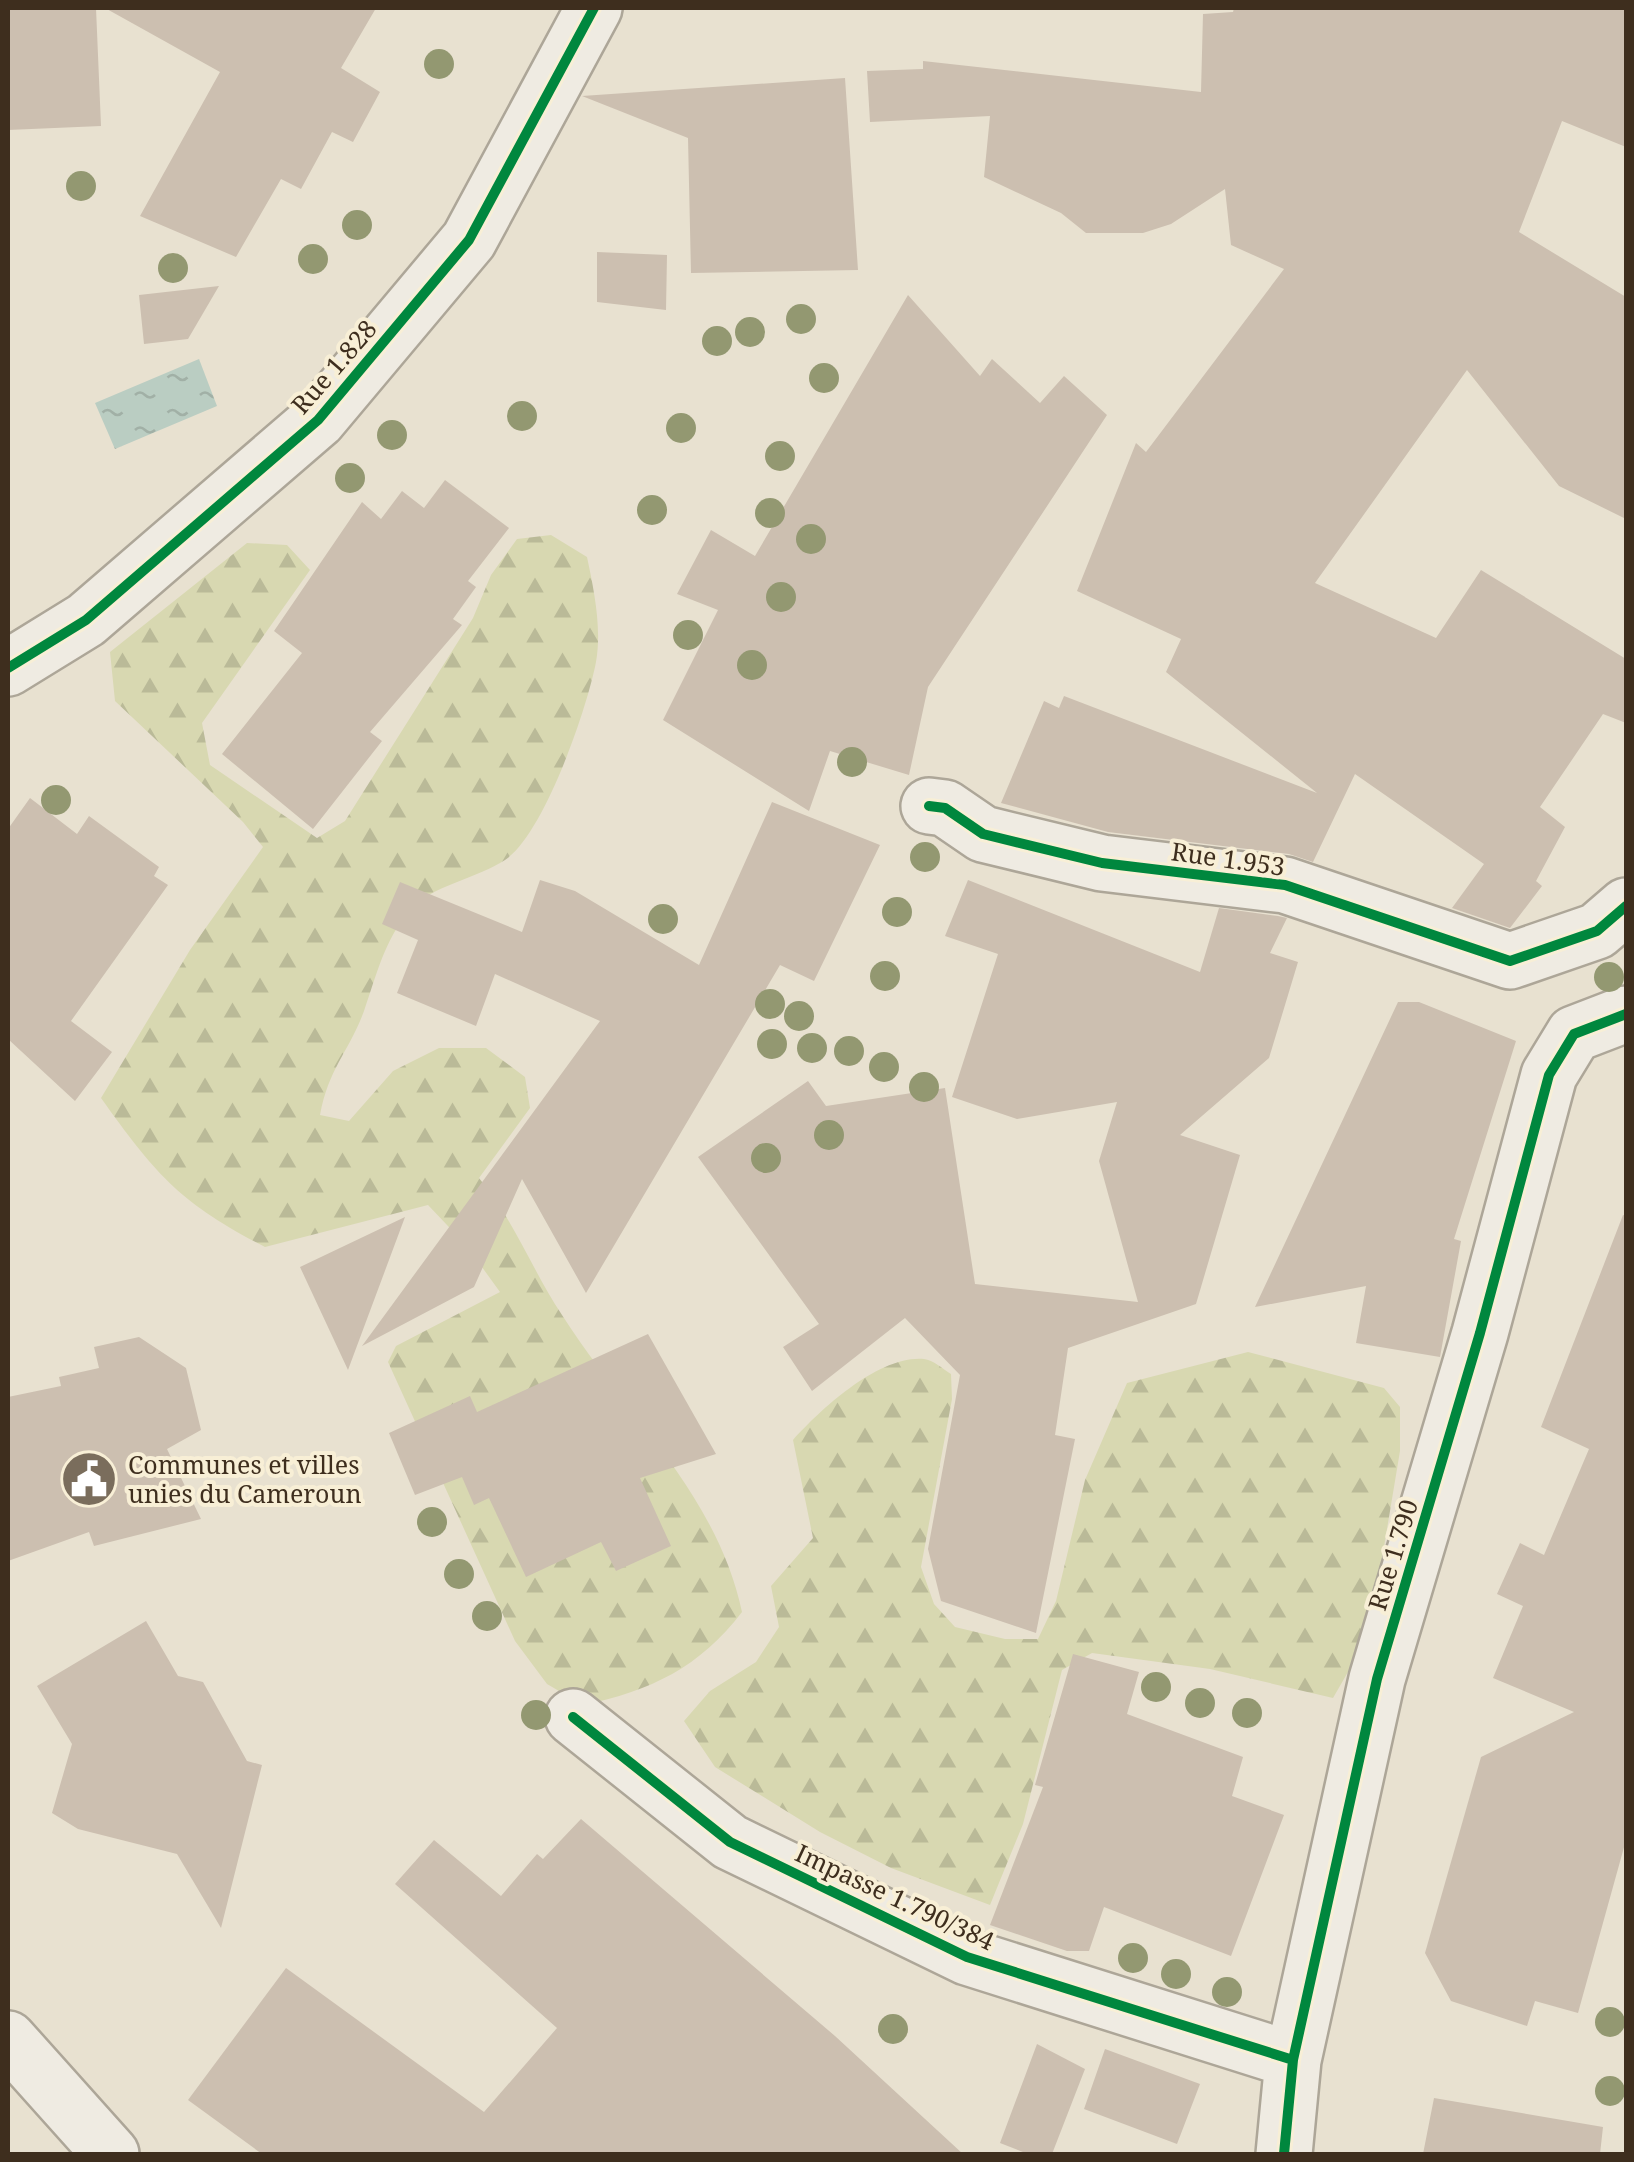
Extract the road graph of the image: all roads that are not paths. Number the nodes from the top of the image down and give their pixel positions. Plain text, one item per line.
1 (594, 8) edge
2 (8, 668) edge
3 (930, 806) dead end
4 (1626, 906) edge
5 (1626, 1014) edge
6 (573, 1717) dead end
7 (8, 2040) edge
8 (1293, 2060) junction
9 (111, 2154) edge
10 (1284, 2154) edge

1 - 2 street, Rue 1.828
3 - 4 street, Rue 1.953
5 - 8 street, Rue 1.790
6 - 8 street, Impasse 1.790/384
7 - 9 street
8 - 10 street, Rue 1.790

